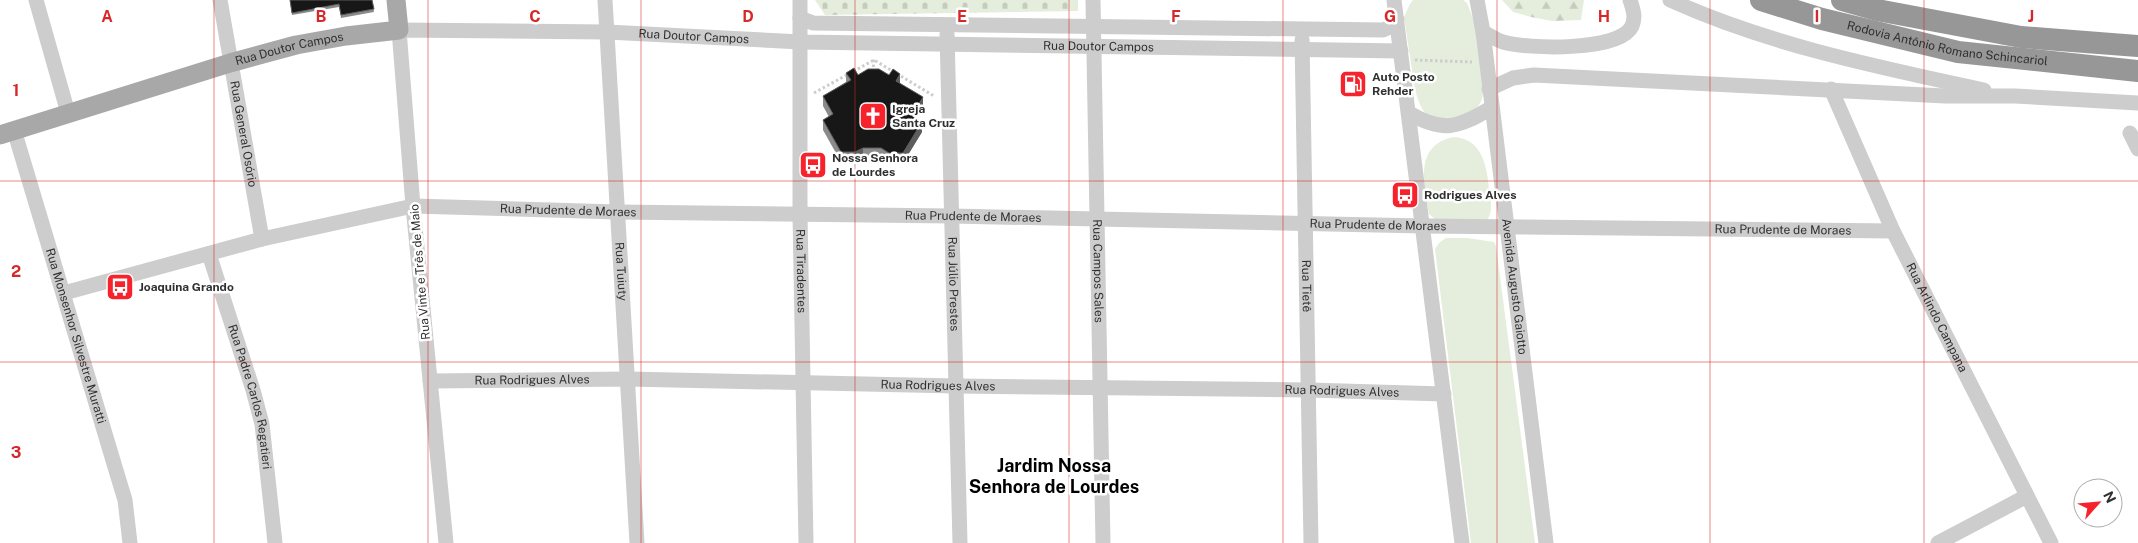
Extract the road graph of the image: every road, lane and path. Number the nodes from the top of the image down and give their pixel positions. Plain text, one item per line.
1 (36, 0) edge
2 (220, 0) edge
3 (396, 0) edge
4 (605, 0) edge
5 (800, 0) edge
6 (1093, 0) edge
7 (1394, 0) edge
8 (1477, 0) edge
9 (1630, 0) edge
10 (1670, 0) edge
11 (1761, 0) edge
12 (1842, 0) edge
13 (800, 18) junction
14 (1397, 20) junction
15 (946, 25) junction
16 (1094, 27) junction
17 (1302, 29) junction
18 (399, 30) junction
19 (607, 32) junction
20 (1483, 32) junction
21 (801, 42) junction
22 (874, 42) junction
23 (947, 43) junction
24 (1094, 45) junction
25 (2138, 46) edge
26 (1302, 49) junction
27 (1402, 55) junction
28 (874, 60) junction
29 (230, 63) junction
30 (1486, 63) junction
31 (2138, 71) edge
32 (873, 79) edge
33 (1489, 89) junction
34 (1831, 89) junction
35 (800, 96) junction
36 (2015, 96) junction
37 (949, 99) junction
38 (2138, 103) edge
39 (1491, 108) junction
40 (68, 113) junction
41 (1409, 113) junction
42 (7, 132) edge
43 (2130, 133) dead end
44 (2138, 149) edge
45 (414, 206) junction
46 (617, 212) junction
47 (800, 215) junction
48 (952, 216) junction
49 (1097, 219) junction
50 (1305, 222) junction
51 (1424, 226) junction
52 (1506, 226) junction
53 (1893, 231) junction
54 (262, 238) junction
55 (209, 254) junction
56 (64, 293) junction
57 (627, 379) junction
58 (430, 381) junction
59 (803, 383) junction
60 (956, 386) junction
61 (1100, 387) junction
62 (1309, 390) junction
63 (1444, 394) junction
64 (2027, 496) junction
65 (130, 543) edge
66 (275, 543) edge
67 (446, 543) edge
68 (637, 543) edge
69 (806, 543) edge
70 (960, 543) edge
71 (1103, 543) edge
72 (1311, 543) edge
73 (1462, 543) edge
74 (1546, 543) edge
75 (1938, 543) edge
76 (2051, 543) edge

1 - 40 street
2 - 29 street, Rua General Osório
3 - 18 main road, Rua Vinte e Três de Maio
4 - 19 street, Rua Tuiuty
5 - 13 street, Rua Tiradentes
6 - 16 street, Rua Campos Sales
7 - 14 street
8 - 20 street, Avenida Augusto Gaiotto
9 - 20 street
10 - 36 street
11 - 31 highway, Rodovia Antônio Romano Schincariol
12 - 25 highway, Rodovia Antônio Romano Schincariol
13 - 15 street, Rua Doutor Campos
13 - 21 street, Rua Tiradentes
14 - 17 street, Rua Doutor Campos
14 - 27 street
15 - 16 street, Rua Doutor Campos
15 - 23 street, Rua Júlio Prestes
16 - 17 street, Rua Doutor Campos
16 - 24 street, Rua Campos Sales
17 - 26 street, Rua Tietê
18 - 19 street, Rua Doutor Campos
18 - 29 main road, Rua Doutor Campos
18 - 45 street, Rua Vinte e Três de Maio
19 - 21 street, Rua Doutor Campos
19 - 46 street, Rua Tuiuty
20 - 30 street, Avenida Augusto Gaiotto
21 - 22 street, Rua Doutor Campos
21 - 35 street, Rua Tiradentes
22 - 23 street, Rua Doutor Campos
22 - 28 path
23 - 24 street, Rua Doutor Campos
23 - 37 street, Rua Júlio Prestes
24 - 26 street, Rua Doutor Campos
24 - 49 street, Rua Campos Sales
26 - 27 street, Rua Doutor Campos
26 - 50 street, Rua Tietê
27 - 30 path
27 - 41 street
28 - 32 path
28 - 35 path
28 - 37 path
29 - 40 main road, Rua Doutor Campos
29 - 54 street, Rua General Osório
30 - 33 street, Avenida Augusto Gaiotto
33 - 34 street
33 - 39 street, Avenida Augusto Gaiotto
34 - 36 street
34 - 53 street, Rua Arlindo Campana
35 - 47 street, Rua Tiradentes
36 - 38 street
37 - 48 street, Rua Júlio Prestes
39 - 41 street
39 - 52 street, Avenida Augusto Gaiotto
40 - 42 main road, Rua Doutor Campos
41 - 51 street
42 - 56 street, Rua Monsenhor Silvestre Muratti
43 - 44 street
45 - 46 street, Rua Prudente de Moraes
45 - 54 street, Rua Prudente de Moraes
45 - 58 street, Rua Vinte e Três de Maio
46 - 47 street, Rua Prudente de Moraes
46 - 57 street, Rua Tuiuty
47 - 48 street, Rua Prudente de Moraes
47 - 59 street, Rua Tiradentes
48 - 49 street, Rua Prudente de Moraes
48 - 60 street, Rua Júlio Prestes
49 - 50 street, Rua Prudente de Moraes
49 - 61 street, Rua Campos Sales
50 - 51 street, Rua Prudente de Moraes
50 - 62 street, Rua Tietê
51 - 52 street, Rua Prudente de Moraes
51 - 63 street
52 - 53 street, Rua Prudente de Moraes
52 - 74 street, Avenida Augusto Gaiotto
53 - 64 street, Rua Arlindo Campana
54 - 55 street, Rua Prudente de Moraes
55 - 56 street, Rua Prudente de Moraes
55 - 66 street, Rua Padre Carlos Regatieri
56 - 65 street, Rua Monsenhor Silvestre Muratti
57 - 58 street, Rua Rodrigues Alves
57 - 59 street, Rua Rodrigues Alves
57 - 68 street, Rua Tuiuty
58 - 67 street, Rua Vinte e Três de Maio
59 - 60 street, Rua Rodrigues Alves
59 - 69 street, Rua Tiradentes
60 - 61 street, Rua Rodrigues Alves
60 - 70 street, Rua Júlio Prestes
61 - 62 street, Rua Rodrigues Alves
61 - 71 street, Rua Campos Sales
62 - 63 street, Rua Rodrigues Alves
62 - 72 street, Rua Tietê
63 - 73 street
64 - 75 street
64 - 76 street, Rua Arlindo Campana

